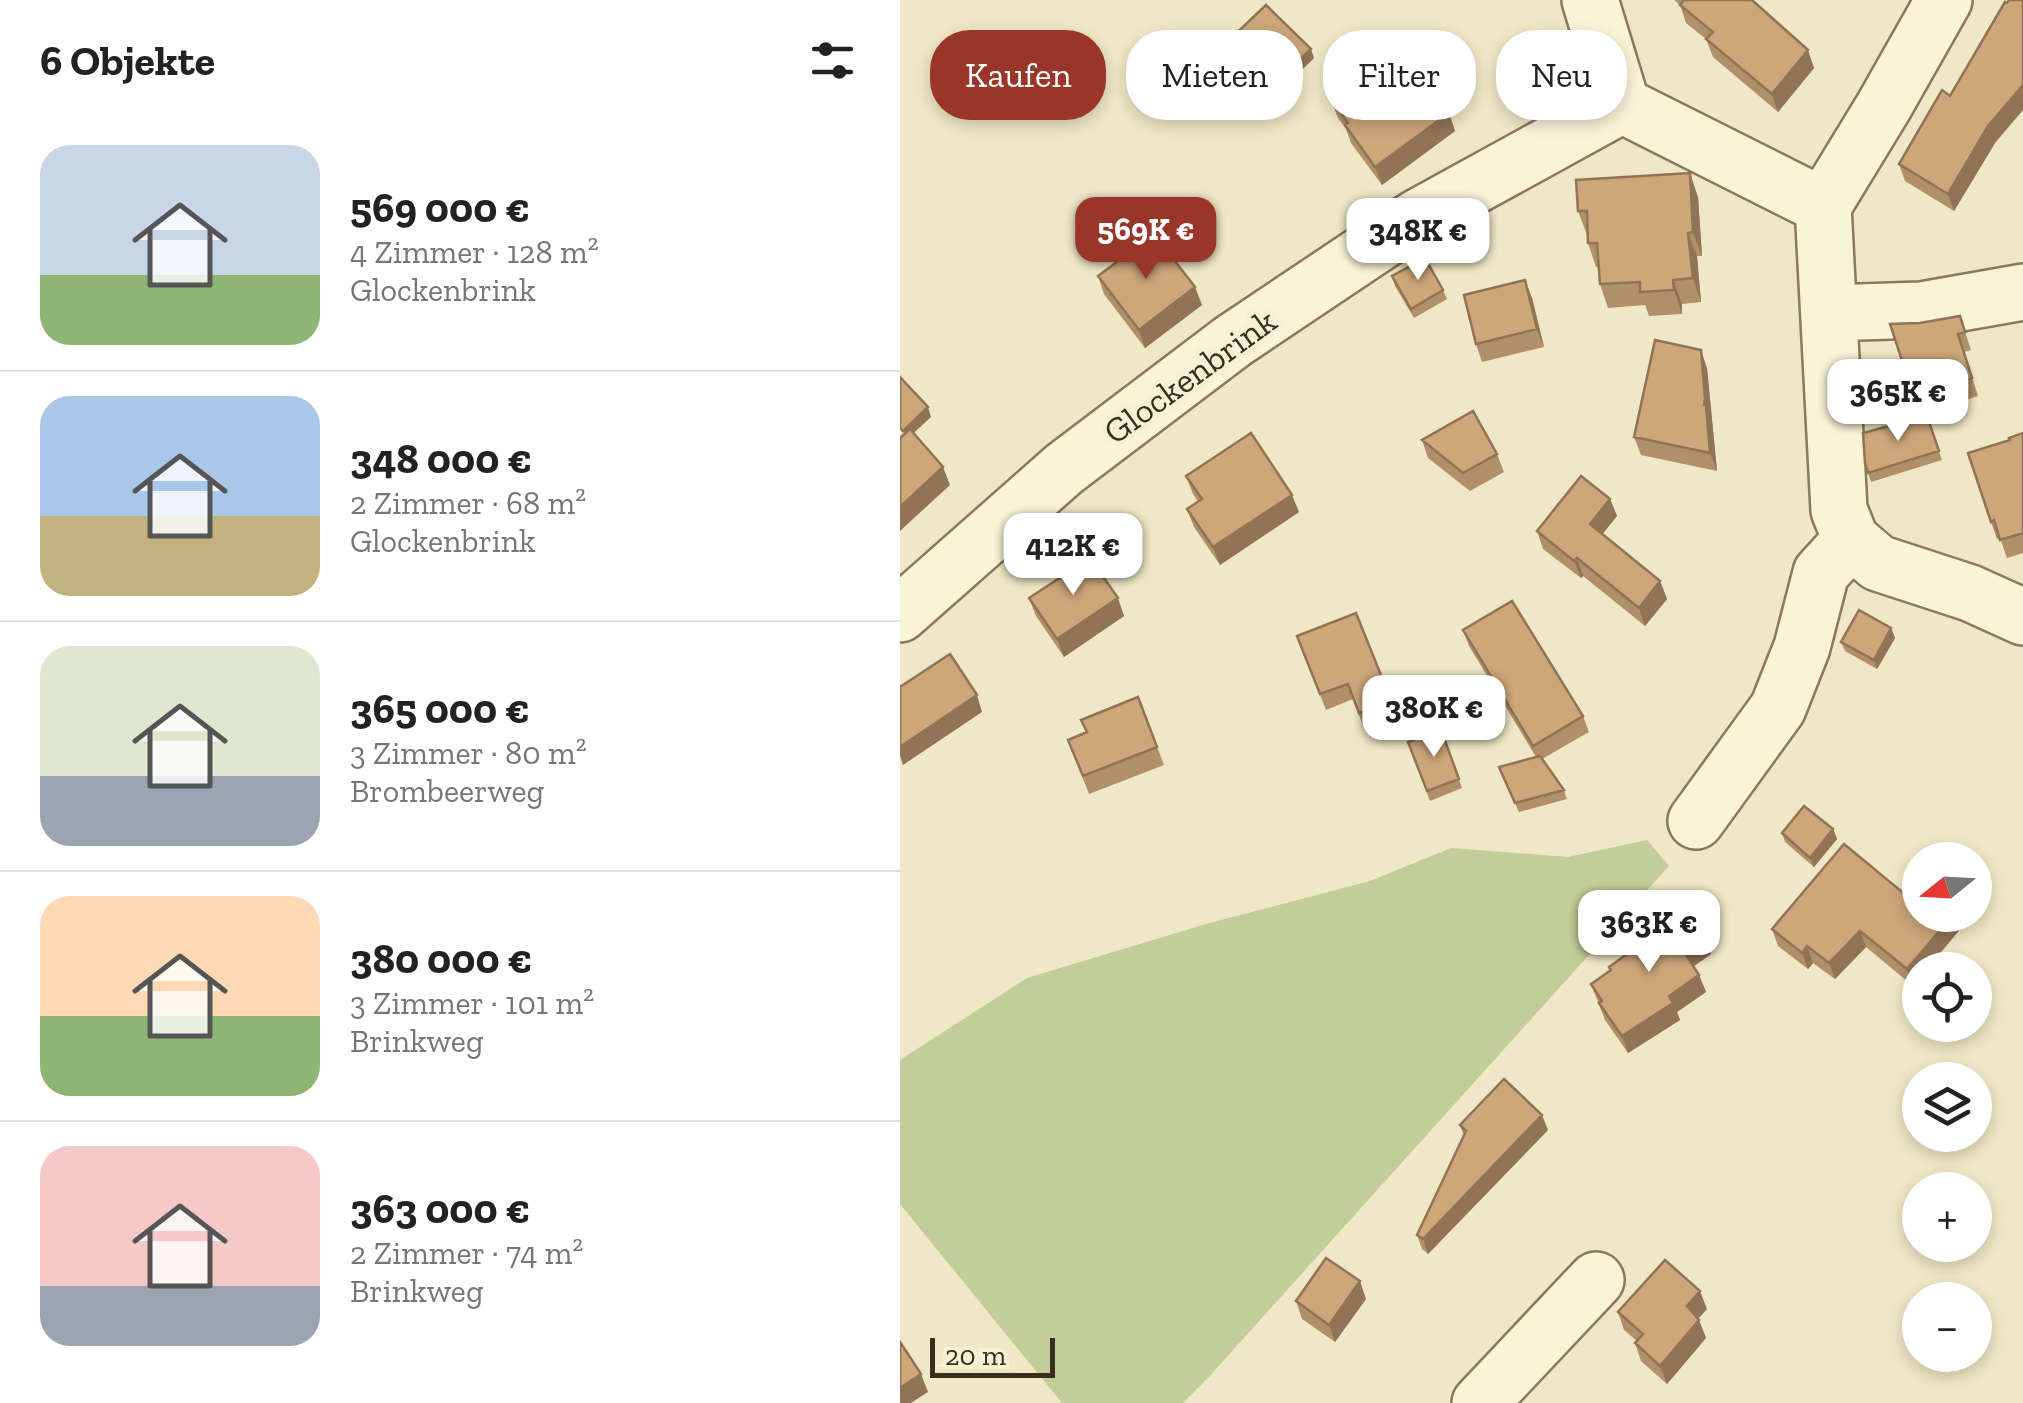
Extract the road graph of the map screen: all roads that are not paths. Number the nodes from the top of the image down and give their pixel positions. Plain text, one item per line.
1 (1590, 0) edge
2 (1944, 0) edge
3 (1599, 30) edge
4 (1627, 107) edge
5 (1593, 120) edge
6 (1823, 206) junction
7 (2023, 292) edge
8 (1829, 313) junction
9 (1850, 540) junction
10 (900, 614) edge
11 (2023, 617) edge
12 (1696, 821) dead end
13 (1596, 1280) dead end
14 (1480, 1403) edge

1 - 3 street
2 - 6 street
4 - 6 street
5 - 10 street, Glockenbrink
6 - 8 street
7 - 8 street
8 - 9 street
9 - 11 street
9 - 12 street
13 - 14 street

